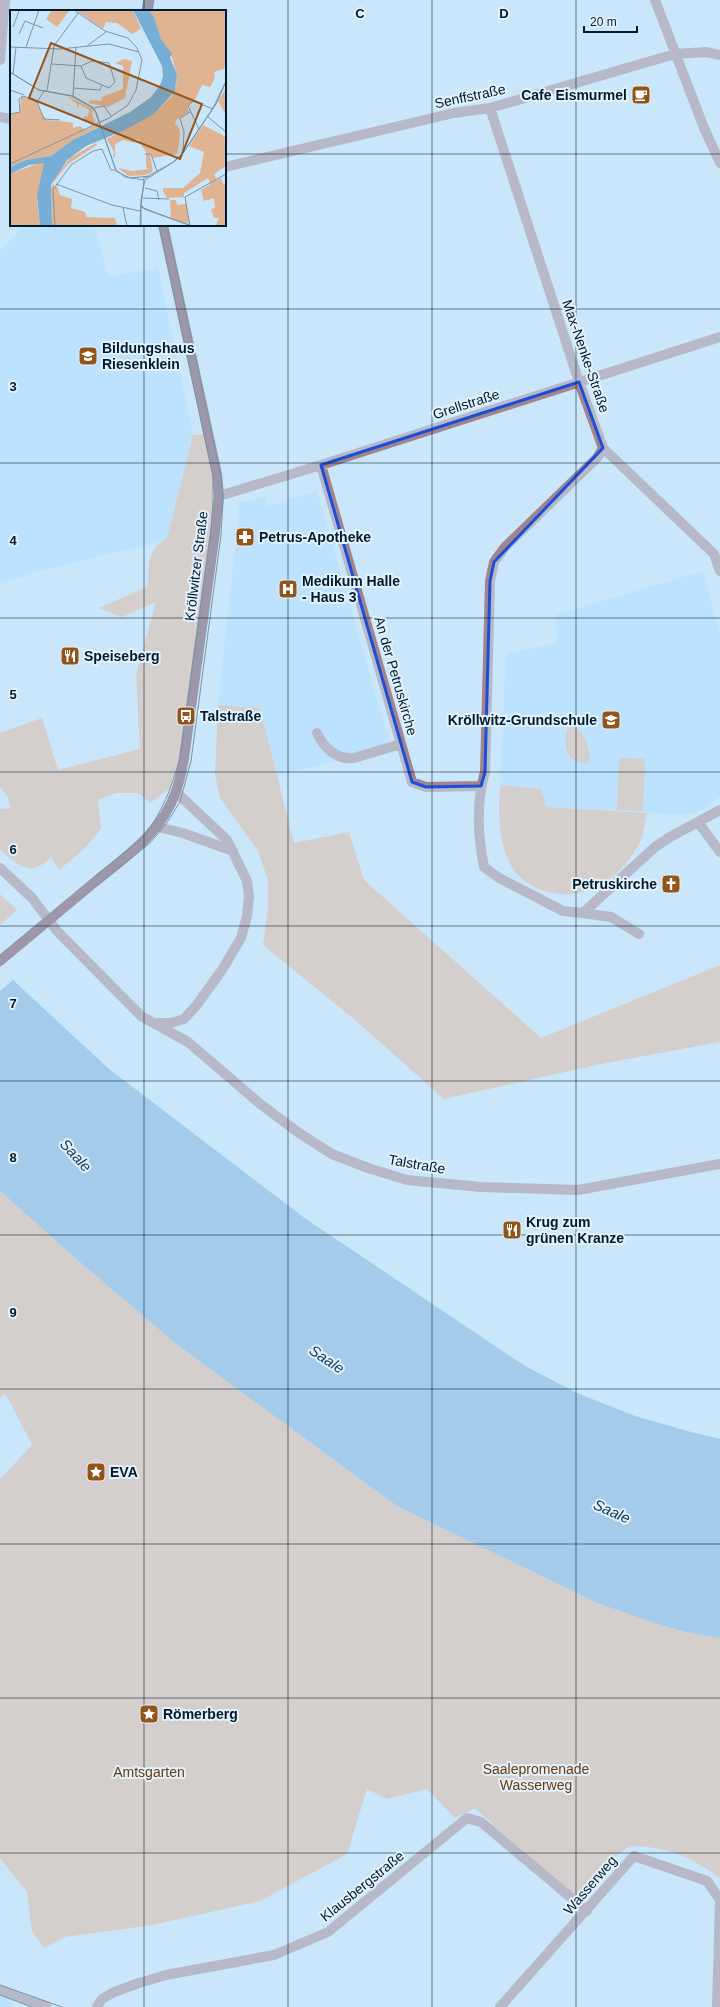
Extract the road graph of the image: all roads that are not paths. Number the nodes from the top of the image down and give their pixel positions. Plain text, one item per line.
1 (5, 0) edge
2 (148, 0) edge
3 (655, 0) edge
4 (147, 10) edge
5 (675, 54) junction
6 (720, 55) edge
7 (0, 60) edge
8 (490, 108) junction
9 (0, 116) edge
10 (10, 119) edge
11 (720, 163) edge
12 (226, 167) edge
13 (163, 226) edge
14 (720, 337) edge
15 (579, 382) junction
16 (603, 448) junction
17 (321, 465) junction
18 (219, 496) junction
19 (720, 571) edge
20 (317, 733) dead end
21 (402, 744) junction
22 (481, 786) junction
23 (176, 792) junction
24 (720, 810) edge
25 (698, 822) junction
26 (158, 827) junction
27 (233, 851) junction
28 (720, 852) edge
29 (0, 868) edge
30 (583, 913) junction
31 (639, 934) dead end
32 (0, 961) edge
33 (153, 1023) junction
34 (720, 1164) edge
35 (720, 1900) edge
36 (586, 1911) junction
37 (0, 1990) edge
38 (23, 2003) edge
39 (47, 2007) edge
40 (97, 2007) edge
41 (500, 2007) edge
42 (717, 2007) edge

1 - 7 street
2 - 4 main road
3 - 5 street
5 - 6 street, Senffstraße
5 - 8 street, Senffstraße
5 - 11 street
8 - 12 street, Senffstraße
8 - 15 street, Max-Nenke-Straße
9 - 10 street
13 - 18 main road, Kröllwitzer Straße
14 - 15 street, Grellstraße
15 - 16 street, Max-Nenke-Straße
15 - 17 street, Grellstraße
16 - 19 street, Max-Nenke-Straße
16 - 22 street
17 - 18 street, Grellstraße
17 - 21 street, An der Petruskirche
18 - 23 main road, Kröllwitzer Straße
20 - 21 street
21 - 22 street, An der Petruskirche
22 - 30 street
23 - 26 main road, Kröllwitzer Straße
23 - 27 street
24 - 25 street
25 - 28 street
25 - 30 street
26 - 27 street
26 - 32 main road, Kröllwitzer Straße, bridge
27 - 33 street
29 - 33 street, Talstraße
30 - 31 street
33 - 34 street, Talstraße
35 - 36 street, Wasserweg
35 - 42 street
36 - 40 street, Klausbergstraße
36 - 41 street, Wasserweg
37 - 38 street
38 - 39 street

